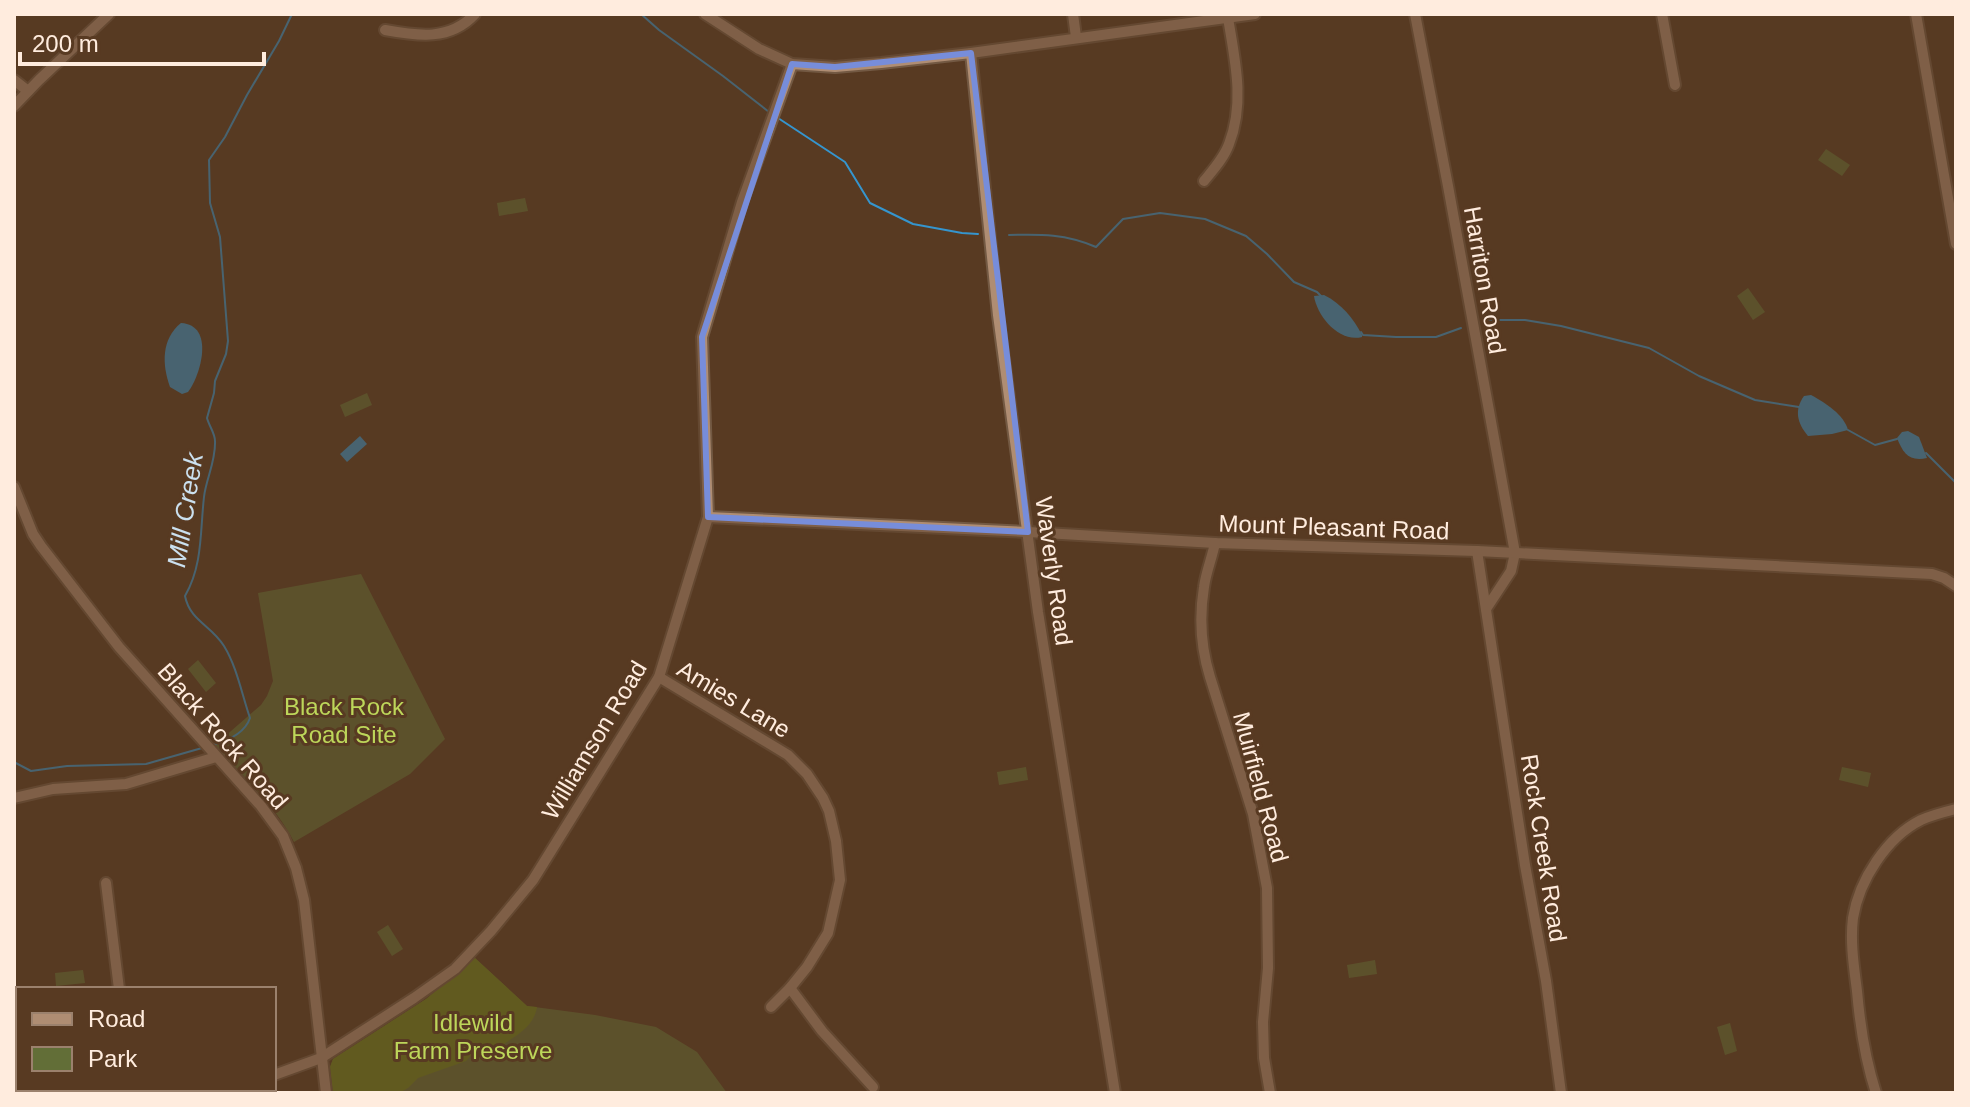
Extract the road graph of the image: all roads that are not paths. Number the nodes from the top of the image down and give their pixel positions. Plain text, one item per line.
1 (109, 14) edge
2 (475, 14) edge
3 (705, 14) edge
4 (1073, 14) edge
5 (1255, 14) edge
6 (1415, 14) edge
7 (1662, 14) edge
8 (1916, 14) edge
9 (1228, 18) junction
10 (385, 30) dead end
11 (1076, 37) junction
12 (971, 53) junction
13 (792, 64) junction
14 (14, 80) edge
15 (1675, 85) dead end
16 (28, 91) junction
17 (14, 106) edge
18 (1204, 181) dead end
19 (1956, 244) edge
20 (14, 487) edge
21 (708, 517) junction
22 (1028, 532) junction
23 (1215, 543) junction
24 (1477, 551) junction
25 (1515, 553) junction
26 (1956, 586) edge
27 (1486, 609) junction
28 (659, 677) junction
29 (210, 751) junction
30 (14, 798) edge
31 (1956, 809) edge
32 (106, 883) dead end
33 (119, 987) edge
34 (790, 988) junction
35 (771, 1007) dead end
36 (321, 1058) junction
37 (276, 1074) edge
38 (873, 1087) dead end
39 (326, 1093) edge
40 (1115, 1093) edge
41 (1270, 1093) edge
42 (1561, 1093) edge
43 (1876, 1093) edge

1 - 16 street
2 - 10 street
3 - 13 street
4 - 11 street
5 - 9 street
6 - 25 street, Harriton Road
7 - 15 street
8 - 19 street
9 - 11 street
9 - 18 street
11 - 12 street
12 - 13 street
12 - 22 street, Waverly Road
13 - 21 street, Williamson Road
14 - 16 street
16 - 17 street
20 - 29 street, Black Rock Road
21 - 22 street, Mount Pleasant Road
21 - 28 street, Williamson Road
22 - 23 street, Mount Pleasant Road
22 - 40 street, Waverly Road
23 - 24 street, Mount Pleasant Road
23 - 41 street, Muirfield Road
24 - 25 street, Mount Pleasant Road
24 - 27 street, Rock Creek Road
25 - 26 street, Mount Pleasant Road
25 - 27 street
27 - 42 street, Rock Creek Road
28 - 34 street, Amies Lane
28 - 36 street, Williamson Road
29 - 30 street
29 - 36 street, Black Rock Road
31 - 43 street
32 - 33 street
34 - 35 street, Amies Lane
34 - 38 street
36 - 37 street, Williamson Road
36 - 39 street, Black Rock Road

